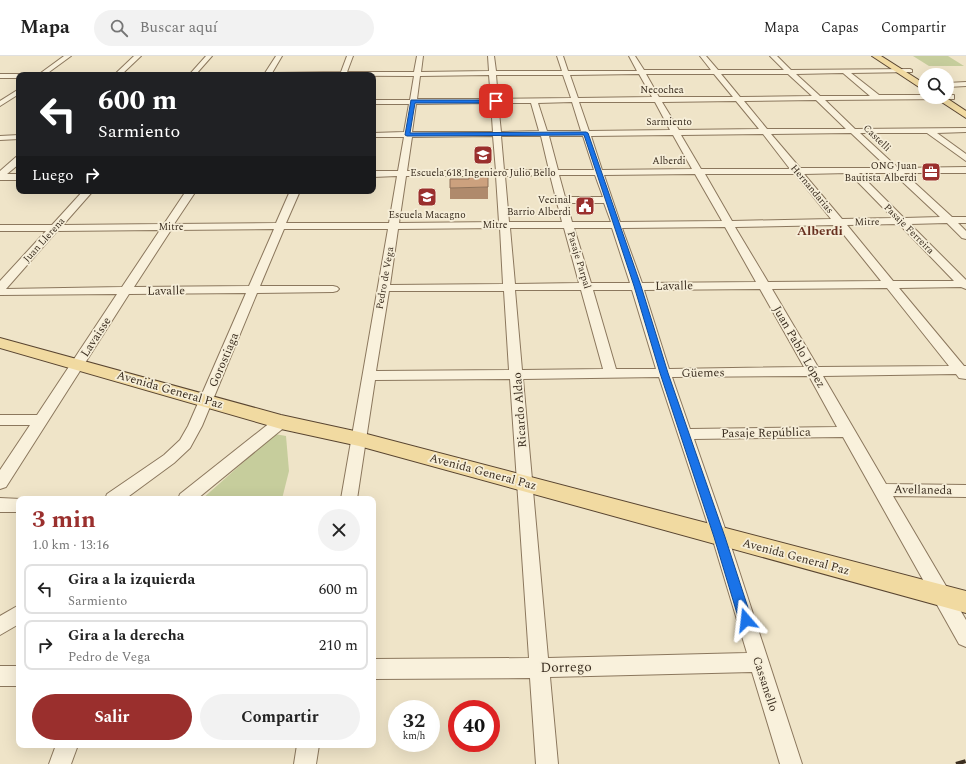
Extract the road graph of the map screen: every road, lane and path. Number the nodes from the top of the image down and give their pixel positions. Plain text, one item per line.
1 (68, 56) edge
2 (138, 56) edge
3 (209, 56) edge
4 (279, 56) edge
5 (350, 56) edge
6 (420, 56) edge
7 (491, 56) edge
8 (560, 56) edge
9 (632, 56) edge
10 (703, 56) edge
11 (773, 56) edge
12 (876, 56) edge
13 (885, 56) edge
14 (910, 71) junction
15 (45, 72) edge
16 (120, 72) edge
17 (195, 72) edge
18 (269, 72) edge
19 (344, 72) edge
20 (717, 72) junction
21 (790, 72) junction
22 (845, 72) junction
23 (899, 72) junction
24 (642, 73) junction
25 (417, 74) junction
26 (492, 74) junction
27 (566, 74) junction
28 (376, 75) edge
29 (0, 76) edge
30 (16, 76) edge
31 (918, 76) edge
32 (918, 84) edge
33 (966, 84) edge
34 (954, 85) edge
35 (16, 93) edge
36 (918, 97) edge
37 (878, 98) junction
38 (739, 99) junction
39 (819, 99) junction
40 (657, 100) junction
41 (413, 101) junction
42 (496, 101) junction
43 (534, 101) junction
44 (575, 101) junction
45 (376, 102) edge
46 (954, 102) edge
47 (0, 104) edge
48 (13, 104) dead end
49 (953, 104) edge
50 (966, 107) edge
51 (966, 115) edge
52 (966, 130) edge
53 (854, 131) junction
54 (930, 131) junction
55 (586, 133) junction
56 (676, 133) junction
57 (766, 133) junction
58 (499, 134) junction
59 (544, 134) junction
60 (376, 135) edge
61 (407, 135) junction
62 (0, 138) edge
63 (16, 138) edge
64 (966, 158) edge
65 (16, 162) edge
66 (798, 171) junction
67 (895, 171) junction
68 (699, 172) junction
69 (852, 172) junction
70 (964, 172) edge
71 (502, 173) junction
72 (554, 173) junction
73 (599, 173) junction
74 (376, 174) edge
75 (402, 174) junction
76 (0, 176) edge
77 (16, 177) edge
78 (85, 194) edge
79 (189, 194) edge
80 (294, 194) edge
81 (562, 200) junction
82 (608, 200) junction
83 (949, 220) junction
84 (966, 220) edge
85 (840, 222) junction
86 (901, 222) junction
87 (617, 224) junction
88 (728, 224) junction
89 (394, 225) junction
90 (568, 225) junction
91 (281, 226) junction
92 (505, 226) junction
93 (168, 227) junction
94 (0, 228) edge
95 (55, 228) junction
96 (966, 236) edge
97 (889, 284) junction
98 (965, 284) edge
99 (764, 285) junction
100 (637, 286) junction
101 (588, 287) junction
102 (0, 288) edge
103 (383, 288) junction
104 (511, 288) junction
105 (333, 289) dead end
106 (254, 290) junction
107 (126, 291) junction
108 (0, 292) edge
109 (0, 343) edge
110 (78, 364) junction
111 (813, 372) junction
112 (611, 373) junction
113 (664, 373) junction
114 (964, 373) edge
115 (517, 375) junction
116 (368, 376) junction
117 (207, 401) junction
118 (0, 420) edge
119 (42, 420) junction
120 (281, 422) junction
121 (848, 432) junction
122 (684, 434) junction
123 (359, 439) junction
124 (0, 483) edge
125 (525, 483) junction
126 (881, 490) junction
127 (966, 491) edge
128 (117, 496) edge
129 (190, 496) edge
130 (350, 496) edge
131 (0, 505) edge
132 (16, 505) edge
133 (720, 537) junction
134 (941, 596) junction
135 (966, 602) edge
136 (16, 616) edge
137 (0, 626) edge
138 (966, 638) edge
139 (758, 662) junction
140 (540, 668) junction
141 (376, 669) edge
142 (0, 676) edge
143 (16, 676) edge
144 (66, 748) edge
145 (307, 748) edge
146 (60, 764) edge
147 (304, 764) edge
148 (548, 764) edge
149 (791, 764) edge

1 - 15 street
2 - 16 street
3 - 17 street
4 - 18 street
5 - 19 street
6 - 25 street, Pedro de Vega
7 - 26 street, Ricardo Aldao
8 - 27 street, Cassanello
9 - 24 street, Juan Pablo López
10 - 20 street, Hernandarias
11 - 21 street, Castelli
12 - 23 main road
13 - 14 main road
14 - 23 street
14 - 31 main road
20 - 21 street
20 - 24 street
20 - 38 street, Hernandarias
21 - 22 street
21 - 39 street, Castelli
22 - 23 street
22 - 37 street
23 - 32 main road
24 - 27 street
24 - 40 street, Juan Pablo López
25 - 26 street
25 - 28 street
25 - 41 street, Pedro de Vega
26 - 27 street
26 - 42 street, Ricardo Aldao
27 - 44 street, Cassanello
29 - 30 street
33 - 34 street
35 - 47 street
36 - 37 street, Necochea
37 - 39 street, Necochea
38 - 39 street, Necochea
38 - 40 street, Necochea
38 - 57 street, Hernandarias
39 - 53 street, Castelli
40 - 44 street, Necochea
40 - 56 street, Juan Pablo López
41 - 42 street, Necochea
41 - 45 street, Necochea
41 - 61 street, Pedro de Vega
42 - 43 street, Necochea
42 - 58 street, Ricardo Aldao
43 - 44 street, Necochea
43 - 59 street, Pasaje Parpal
44 - 55 street, Cassanello
46 - 50 main road
47 - 48 street
49 - 51 main road
52 - 54 street, Sarmiento
53 - 54 street, Sarmiento
53 - 57 street, Sarmiento
53 - 67 street, Castelli
54 - 64 street
55 - 56 street, Sarmiento
55 - 59 street, Sarmiento
55 - 73 street, Cassanello
56 - 57 street, Sarmiento
56 - 68 street, Juan Pablo López
57 - 66 street, Hernandarias
58 - 59 street, Sarmiento
58 - 61 street, Sarmiento
58 - 71 street, Ricardo Aldao
59 - 72 street, Pasaje Parpal
60 - 61 street, Sarmiento
61 - 75 street, Pedro de Vega
62 - 63 street
65 - 76 street
66 - 68 street, Alberdi
66 - 69 street, Alberdi
66 - 85 street, Hernandarias
67 - 69 street, Alberdi
67 - 70 street, Alberdi
67 - 83 street, Castelli
68 - 73 street, Alberdi
68 - 88 street, Juan Pablo López
69 - 86 street, Pasaje Ferreira
71 - 72 street, Alberdi
71 - 75 street, Alberdi
71 - 92 street, Ricardo Aldao
72 - 73 street, Alberdi
72 - 81 street, Pasaje Parpal
73 - 82 street, Cassanello
74 - 75 street, Alberdi
75 - 89 street, Pedro de Vega
76 - 77 street
78 - 95 street, Juan Llerena
79 - 93 street, Lavaisse
80 - 91 street, Gorostiaga
81 - 82 street
81 - 90 street, Pasaje Parpal
82 - 87 street, Cassanello
83 - 84 street, Mitre
83 - 86 street, Mitre
83 - 96 street, Castelli
85 - 86 street, Mitre
85 - 88 street, Mitre
85 - 97 street, Hernandarias
86 - 98 street, Pasaje Ferreira
87 - 88 street, Mitre
87 - 90 street, Mitre
87 - 100 street, Cassanello
88 - 99 street, Juan Pablo López
89 - 91 street, Mitre
89 - 92 street, Mitre
89 - 103 street, Pedro de Vega
90 - 92 street, Mitre
90 - 101 street, Pasaje Parpal
91 - 93 street, Mitre
91 - 106 street, Gorostiaga
92 - 104 street, Ricardo Aldao
93 - 95 street, Mitre
93 - 107 street, Lavaisse
94 - 95 street, Mitre
95 - 102 street, Juan Llerena
97 - 98 street, Lavalle
97 - 99 street, Lavalle
97 - 114 street, Hernandarias
99 - 100 street, Lavalle
99 - 111 street, Juan Pablo López
100 - 101 street, Lavalle
100 - 113 street, Cassanello
101 - 104 street, Lavalle
101 - 112 street, Pasaje Parpal
103 - 104 street, Lavalle
103 - 116 street, Pedro de Vega
104 - 115 street, Ricardo Aldao
105 - 106 street, Lavalle
106 - 107 street, Lavalle
106 - 117 street, Gorostiaga
107 - 108 street, Lavalle
107 - 110 street, Lavaisse
109 - 110 main road, Avenida General Paz
110 - 117 main road, Avenida General Paz
110 - 119 street, Lavaisse
111 - 113 street, Güemes
111 - 114 street, Güemes
111 - 121 street, Juan Pablo López
112 - 113 street, Güemes
112 - 115 street, Güemes
113 - 122 street, Cassanello
115 - 116 street, Güemes
115 - 125 street, Ricardo Aldao
116 - 123 street, Pedro de Vega
117 - 120 main road, Avenida General Paz
117 - 128 street, Gorostiaga
118 - 119 street
119 - 124 street, Lavaisse
120 - 123 main road, Avenida General Paz
120 - 129 street
121 - 122 street, Pasaje República
121 - 126 street, Juan Pablo López
122 - 133 street, Cassanello
123 - 125 main road, Avenida General Paz
123 - 130 street, Pedro de Vega
125 - 133 main road, Avenida General Paz
125 - 140 street, Ricardo Aldao
126 - 127 street, Avellaneda
126 - 134 street, Juan Pablo López
131 - 132 street
133 - 134 main road, Avenida General Paz
133 - 139 street, Cassanello
134 - 135 main road, Avenida General Paz
134 - 138 street, Juan Pablo López
136 - 137 street
139 - 140 street, Dorrego
139 - 149 street, Cassanello
140 - 141 street, Dorrego
140 - 148 street, Ricardo Aldao
142 - 143 street
144 - 146 street
145 - 147 street

